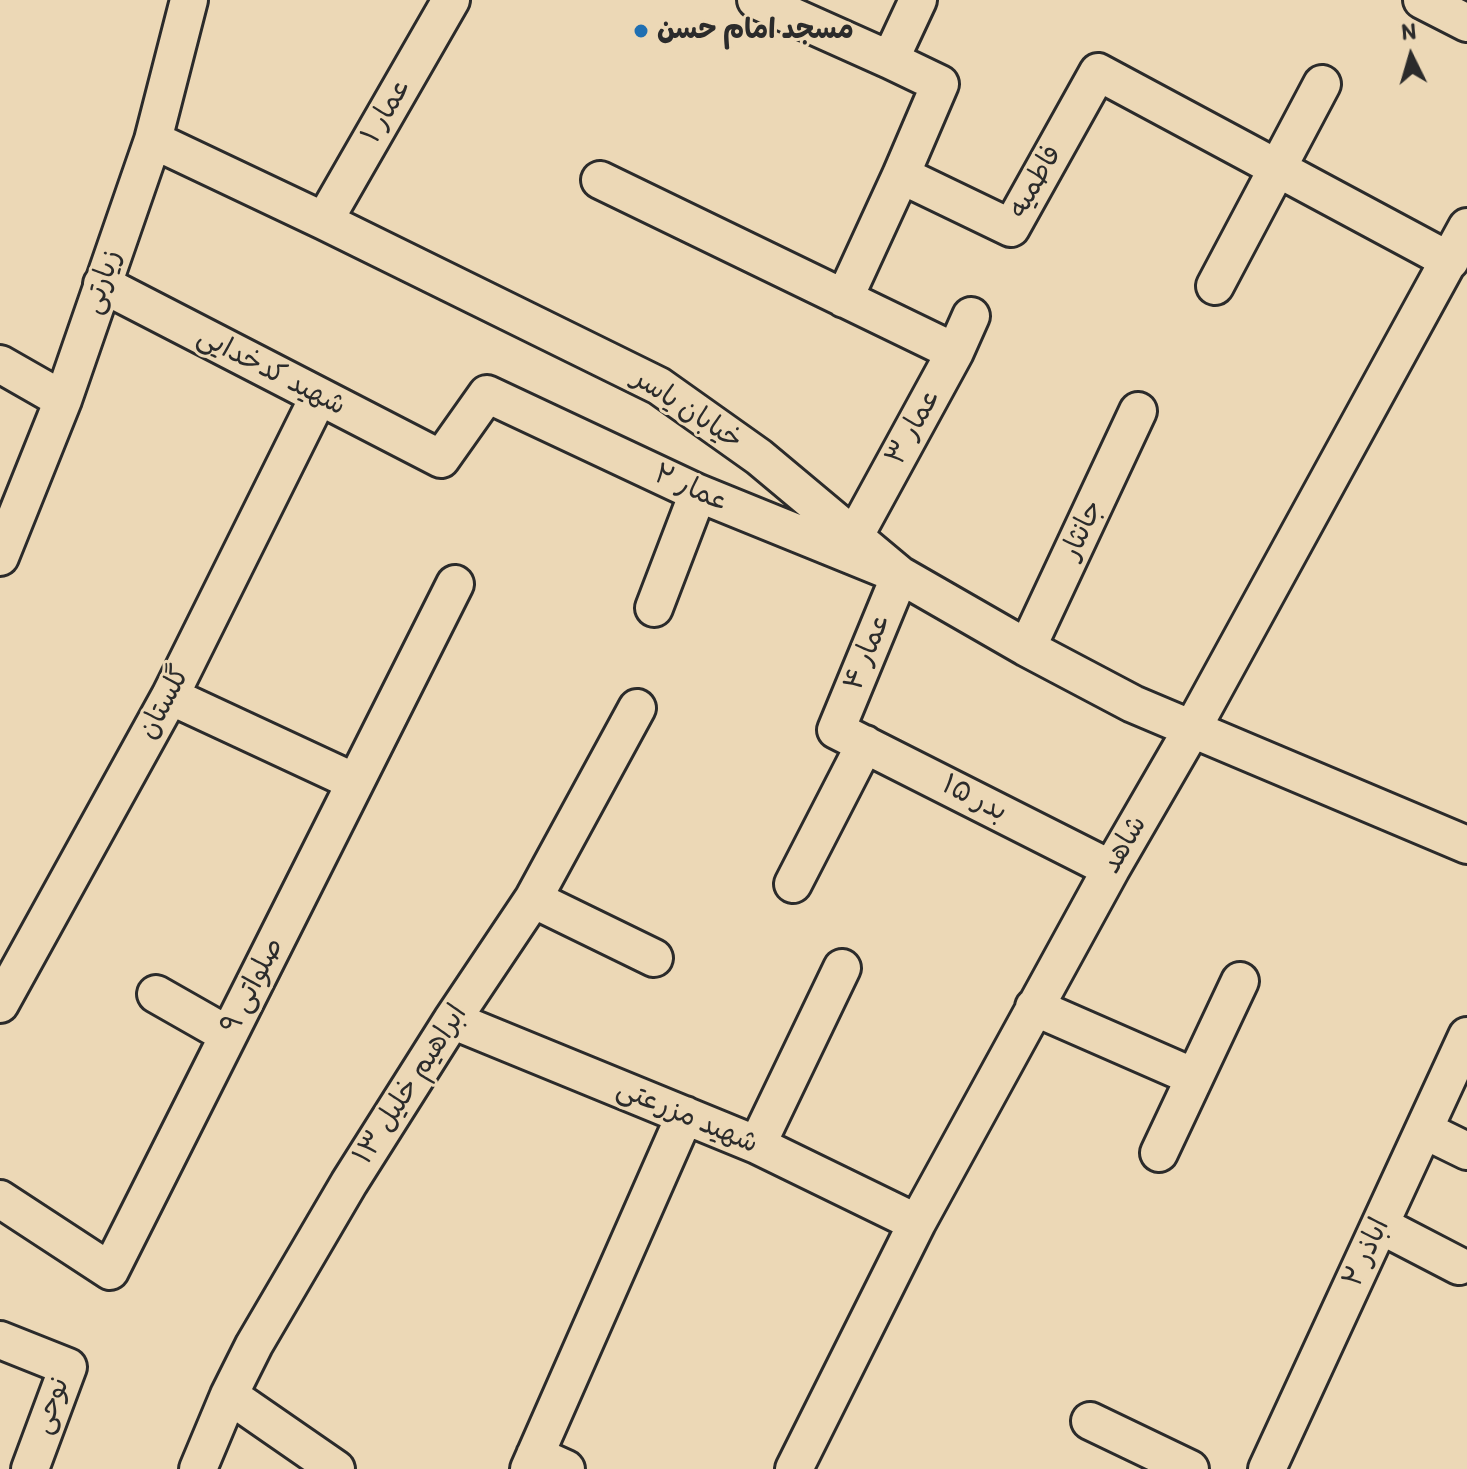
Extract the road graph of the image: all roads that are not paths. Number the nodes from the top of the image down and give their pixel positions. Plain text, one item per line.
1 (189, 0) edge
2 (451, 0) edge
3 (756, 0) edge
4 (918, 0) edge
5 (1422, 0) edge
6 (1467, 23) edge
7 (890, 60) junction
8 (1322, 84) dead end
9 (153, 140) junction
10 (1277, 169) junction
11 (901, 175) junction
12 (600, 180) dead end
13 (324, 221) junction
14 (1467, 227) edge
15 (1450, 261) junction
16 (102, 284) junction
17 (1215, 286) dead end
18 (844, 299) junction
19 (971, 316) dead end
20 (955, 352) junction
21 (0, 364) edge
22 (319, 396) junction
23 (63, 400) junction
24 (1138, 411) dead end
25 (441, 459) joint
26 (698, 493) junction
27 (854, 537) junction
28 (0, 557) edge
29 (900, 575) junction
30 (455, 584) dead end
31 (654, 608) dead end
32 (1027, 648) junction
33 (170, 696) junction
34 (637, 708) dead end
35 (1192, 729) junction
36 (851, 737) junction
37 (355, 782) junction
38 (1467, 845) edge
39 (1111, 869) junction
40 (793, 884) dead end
41 (533, 899) junction
42 (654, 958) dead end
43 (842, 968) dead end
44 (1240, 981) dead end
45 (156, 994) dead end
46 (0, 1004) edge
47 (1034, 1007) junction
48 (452, 1020) junction
49 (228, 1035) junction
50 (1467, 1036) edge
51 (1194, 1077) junction
52 (685, 1115) junction
53 (1424, 1130) junction
54 (757, 1145) junction
55 (1467, 1151) edge
56 (1159, 1153) dead end
57 (0, 1199) edge
58 (917, 1223) junction
59 (1380, 1225) junction
60 (1459, 1266) dead end
61 (0, 1340) edge
62 (229, 1395) junction
63 (1090, 1421) dead end
64 (543, 1464) edge
65 (1178, 1466) edge
66 (30, 1469) edge
67 (198, 1469) edge
68 (336, 1469) edge
69 (794, 1469) edge
70 (1267, 1469) edge

1 - 9 street, زیارتی
2 - 13 street, عمار ۱
3 - 7 street
4 - 7 street
5 - 6 street
7 - 11 street
8 - 10 street
9 - 13 street, خیابان یاسر
9 - 16 street, زیارتی
10 - 11 street, فاطمیه
10 - 15 street
10 - 17 street
11 - 18 street
12 - 18 street
13 - 27 street, خیابان یاسر
14 - 15 street, شاهد
15 - 35 street, شاهد
16 - 22 street, شهید کدخدایی
16 - 23 street, زیارتی
18 - 20 street
19 - 20 street, عمار ۳
20 - 27 street, عمار ۳
21 - 23 street
22 - 25 street, شهید کدخدایی
22 - 33 street, گلستان
23 - 28 street, زیارتی
24 - 32 street, جانثار
25 - 26 street, عمار ۲
26 - 29 street, عمار ۲
26 - 31 street
27 - 29 street, خیابان یاسر
29 - 32 street, خیابان یاسر
29 - 36 street, عمار ۴
30 - 37 street, صلواتی ۹
32 - 35 street, خیابان یاسر
33 - 37 street
33 - 46 street, گلستان
34 - 41 street, ابراهیم خلیل ۱۳
35 - 38 street, خیابان یاسر
35 - 39 street, شاهد
36 - 39 street, بدر ۱۵
36 - 40 street, عمار ۴
37 - 49 street, صلواتی ۹
39 - 47 street, شاهد
41 - 42 street
41 - 48 street, ابراهیم خلیل ۱۳
43 - 54 street
44 - 51 street
45 - 49 street
47 - 51 street
47 - 58 street, شاهد
48 - 52 street, شهید مزرعتی
48 - 62 street, ابراهیم خلیل ۱۳
49 - 57 street, صلواتی ۹
50 - 53 street, اباذر ۲
51 - 56 street
52 - 54 street, شهید مزرعتی
52 - 64 street
53 - 55 street
53 - 59 street, اباذر ۲
54 - 58 street, شهید مزرعتی
58 - 69 street, شاهد
59 - 60 street
59 - 70 street, اباذر ۲
61 - 66 street, نوحی
62 - 67 street, ابراهیم خلیل ۱۳
62 - 68 street
63 - 65 street

